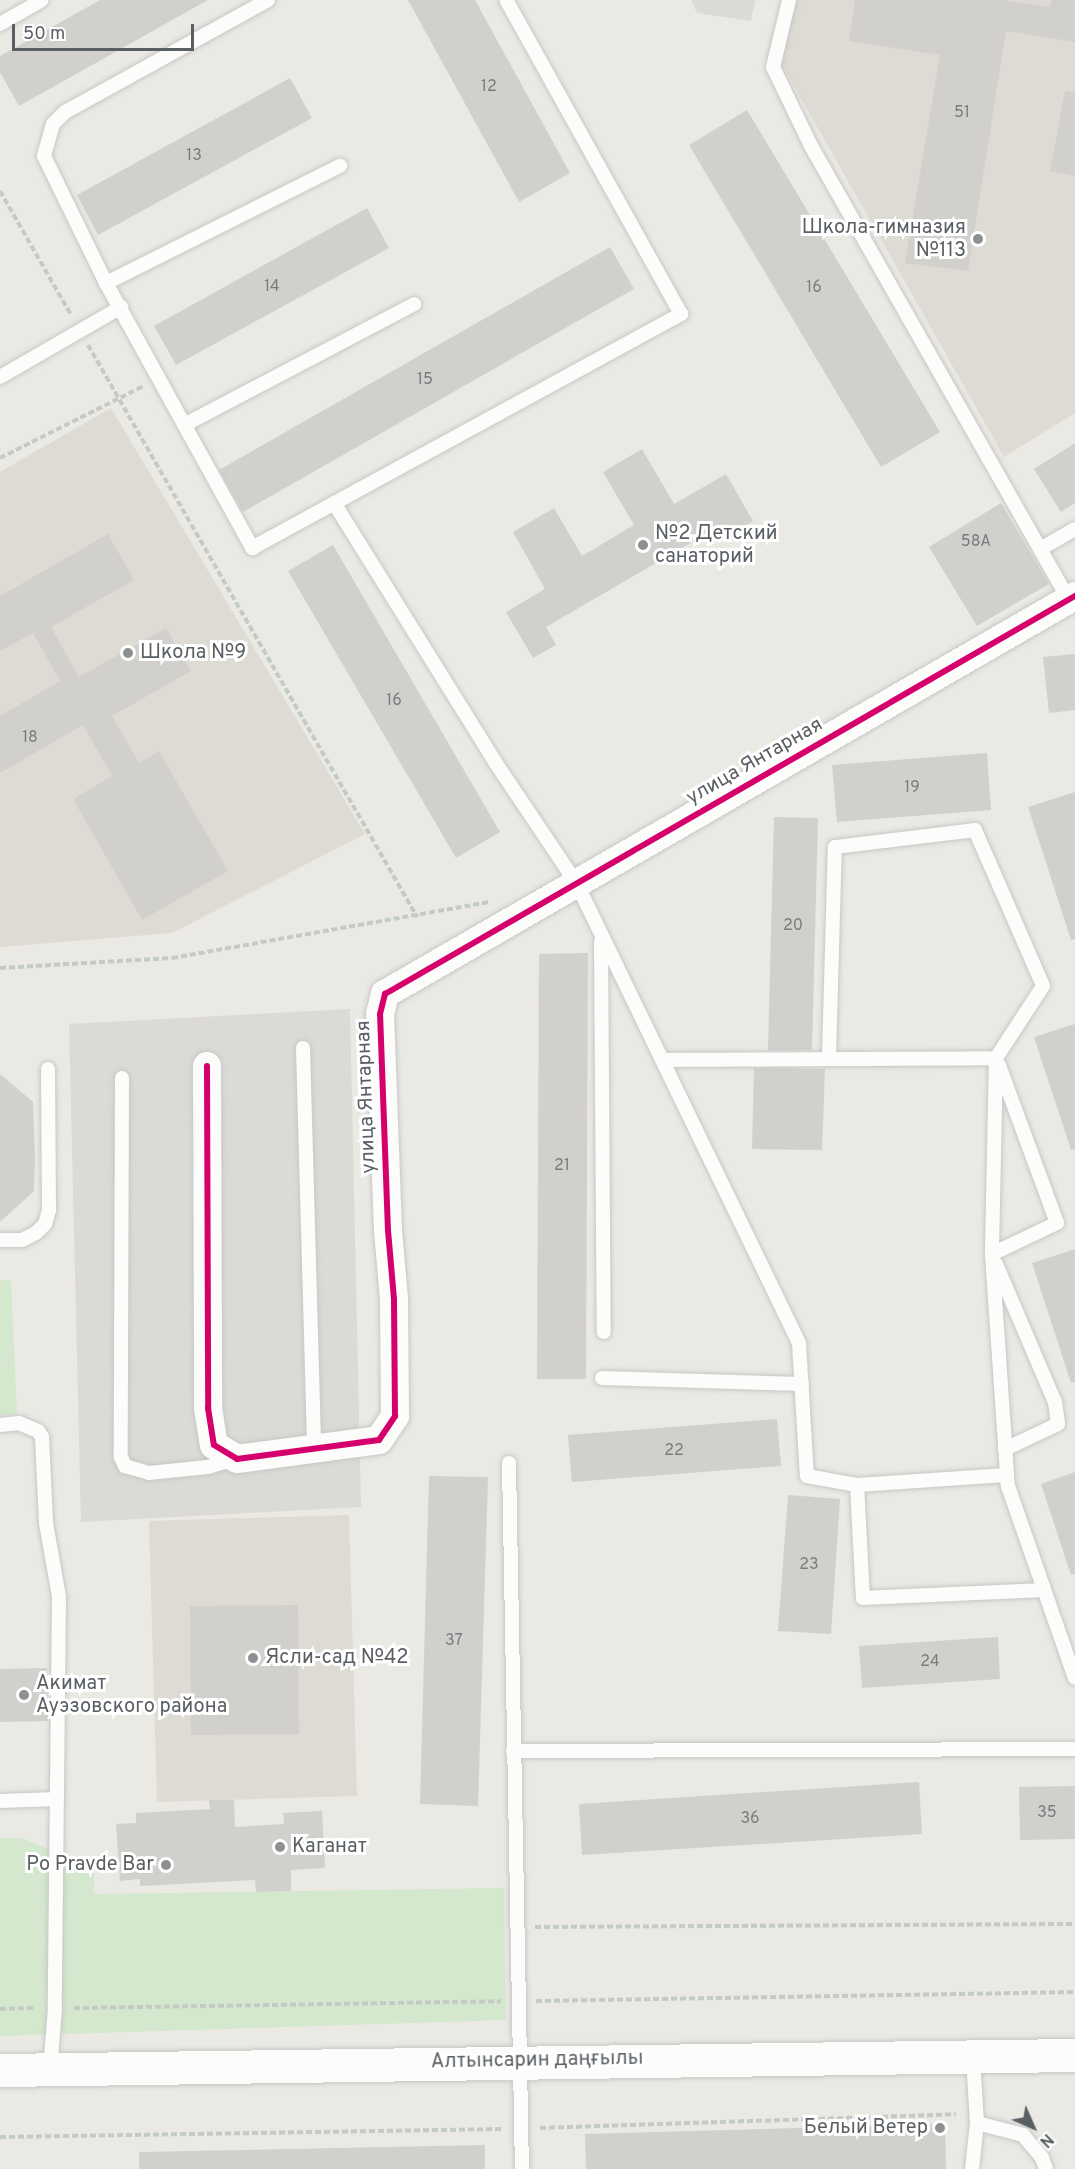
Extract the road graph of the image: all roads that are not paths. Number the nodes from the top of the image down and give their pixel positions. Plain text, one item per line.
1 (42, 0) edge
2 (268, 0) edge
3 (506, 0) edge
4 (789, 0) edge
5 (0, 24) edge
6 (340, 166) dead end
7 (106, 283) junction
8 (414, 304) dead end
9 (121, 307) junction
10 (0, 377) edge
11 (184, 425) junction
12 (334, 503) junction
13 (1075, 529) edge
14 (1040, 549) junction
15 (1072, 598) edge
16 (577, 884) junction
17 (601, 937) junction
18 (303, 1048) dead end
19 (829, 1056) junction
20 (996, 1058) junction
21 (662, 1060) junction
22 (207, 1066) dead end
23 (48, 1069) dead end
24 (122, 1078) dead end
25 (0, 1240) edge
26 (992, 1254) junction
27 (604, 1332) dead end
28 (602, 1378) dead end
29 (802, 1384) junction
30 (0, 1425) edge
31 (1005, 1449) junction
32 (314, 1450) junction
33 (237, 1459) junction
34 (509, 1463) dead end
35 (1007, 1475) junction
36 (857, 1485) junction
37 (1044, 1590) junction
38 (1075, 1678) edge
39 (1075, 1749) edge
40 (513, 1751) junction
41 (57, 1799) junction
42 (0, 1801) edge
43 (1075, 2055) edge
44 (973, 2057) junction
45 (518, 2061) junction
46 (0, 2070) edge
47 (50, 2070) junction
48 (977, 2123) junction
49 (522, 2169) edge
50 (972, 2169) edge
51 (1046, 2169) edge

1 - 5 lane
2 - 7 lane
3 - 12 lane
4 - 14 lane
6 - 7 lane
7 - 9 lane
8 - 11 lane
9 - 10 lane
9 - 11 lane
11 - 12 lane
12 - 16 lane
13 - 14 lane
14 - 15 lane
15 - 16 street, улица Янтарная
16 - 17 lane
16 - 32 street, улица Янтарная
17 - 21 lane
17 - 27 lane
18 - 32 lane
19 - 20 lane
19 - 20 lane
19 - 21 lane
20 - 26 lane
20 - 26 lane
21 - 29 lane
22 - 33 street
23 - 25 lane
24 - 33 lane
26 - 31 lane
26 - 31 lane
28 - 29 lane
29 - 36 lane
30 - 41 lane
31 - 35 lane
32 - 33 street, улица Янтарная
34 - 40 lane
35 - 36 lane
35 - 37 lane
36 - 37 lane
37 - 38 lane
39 - 40 lane
40 - 45 lane
41 - 42 lane
41 - 47 lane
43 - 44 main road, Алтынсарин даңғылы
44 - 45 main road, Алтынсарин даңғылы
44 - 48 lane
45 - 47 main road, Алтынсарин даңғылы
45 - 49 lane
46 - 47 main road, Алтынсарин даңғылы
48 - 50 lane
48 - 51 lane

